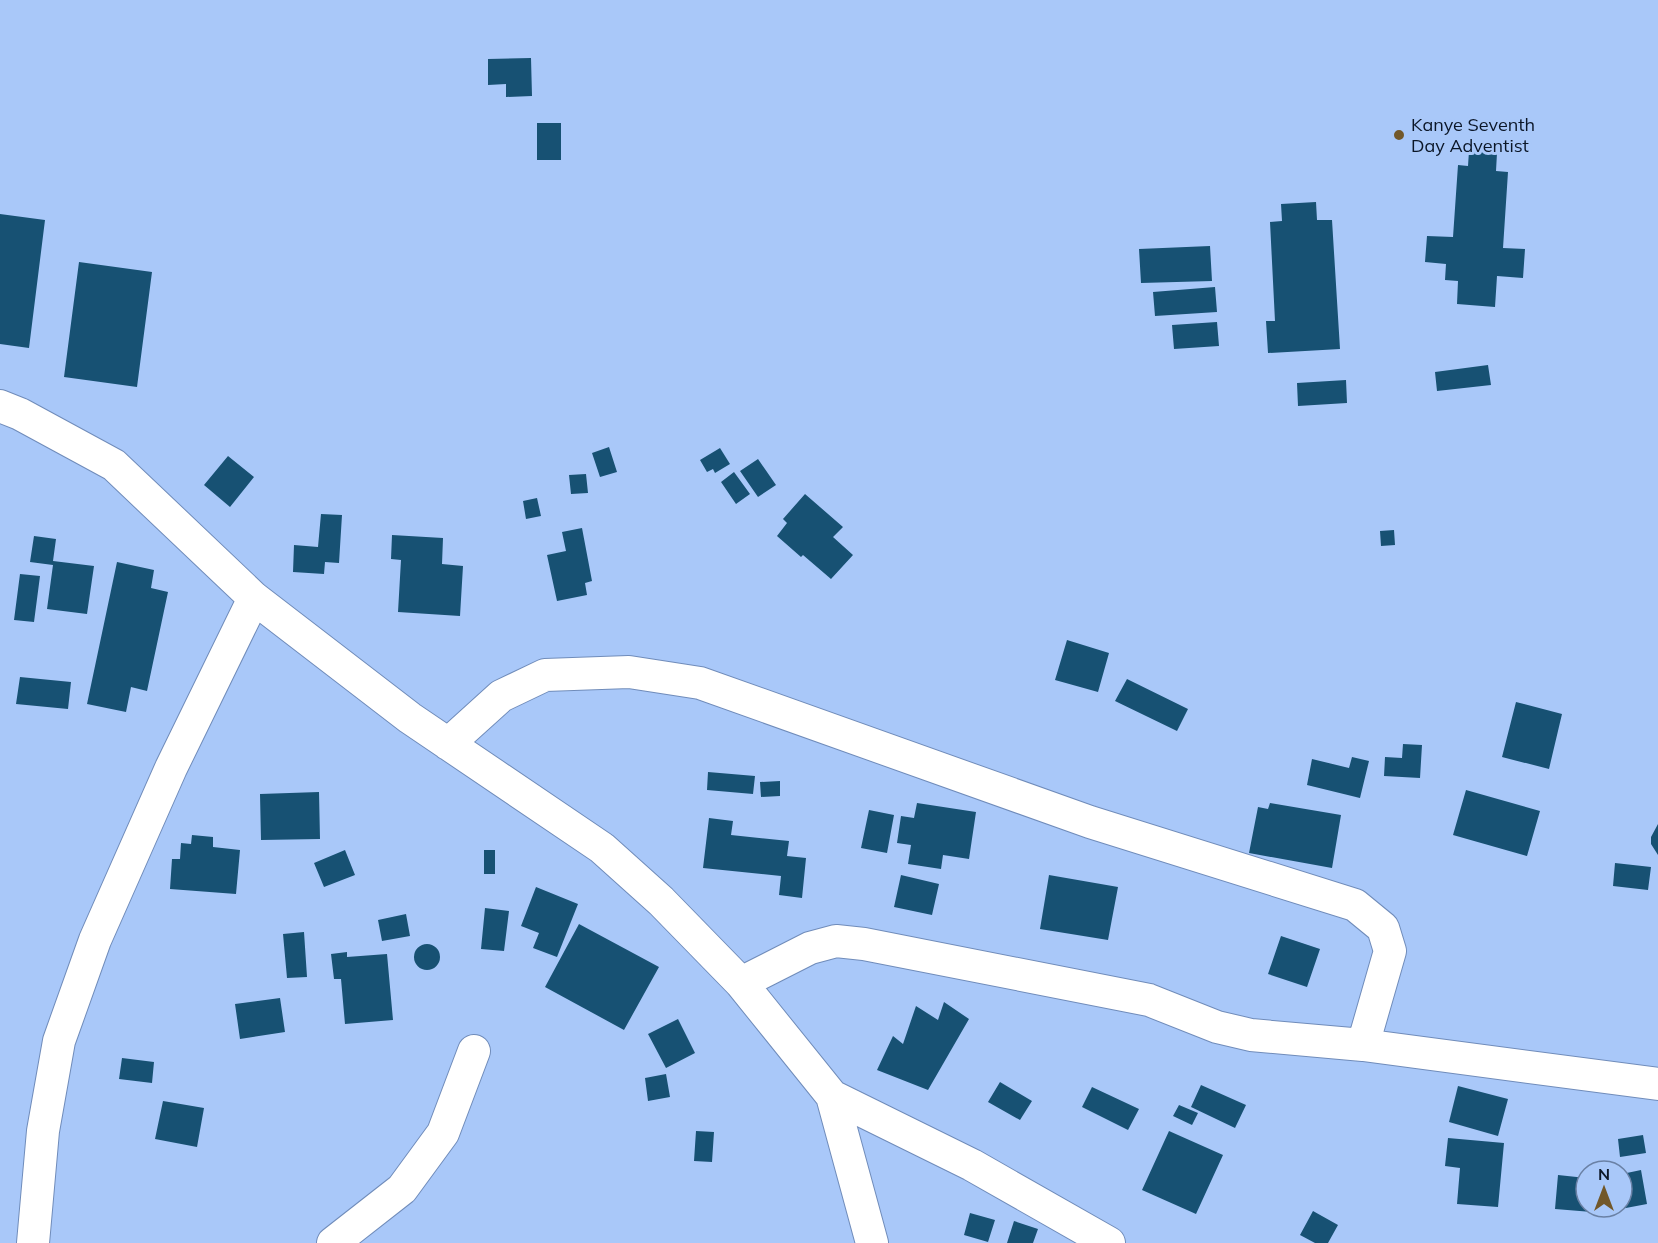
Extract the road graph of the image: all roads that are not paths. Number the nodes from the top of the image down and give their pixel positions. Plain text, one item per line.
1 (0, 406) edge
2 (254, 598) junction
3 (448, 744) junction
4 (741, 983) junction
5 (1363, 1045) junction
6 (474, 1052) dead end
7 (1658, 1084) edge
8 (832, 1096) junction
9 (33, 1243) edge
10 (334, 1243) edge
11 (343, 1243) edge
12 (872, 1243) edge
13 (1109, 1243) edge

1 - 2 street
2 - 3 street
2 - 9 street
3 - 4 street
3 - 5 street
4 - 5 street
4 - 8 street
5 - 7 street
6 - 10 street
8 - 12 street
8 - 13 street
10 - 11 street

